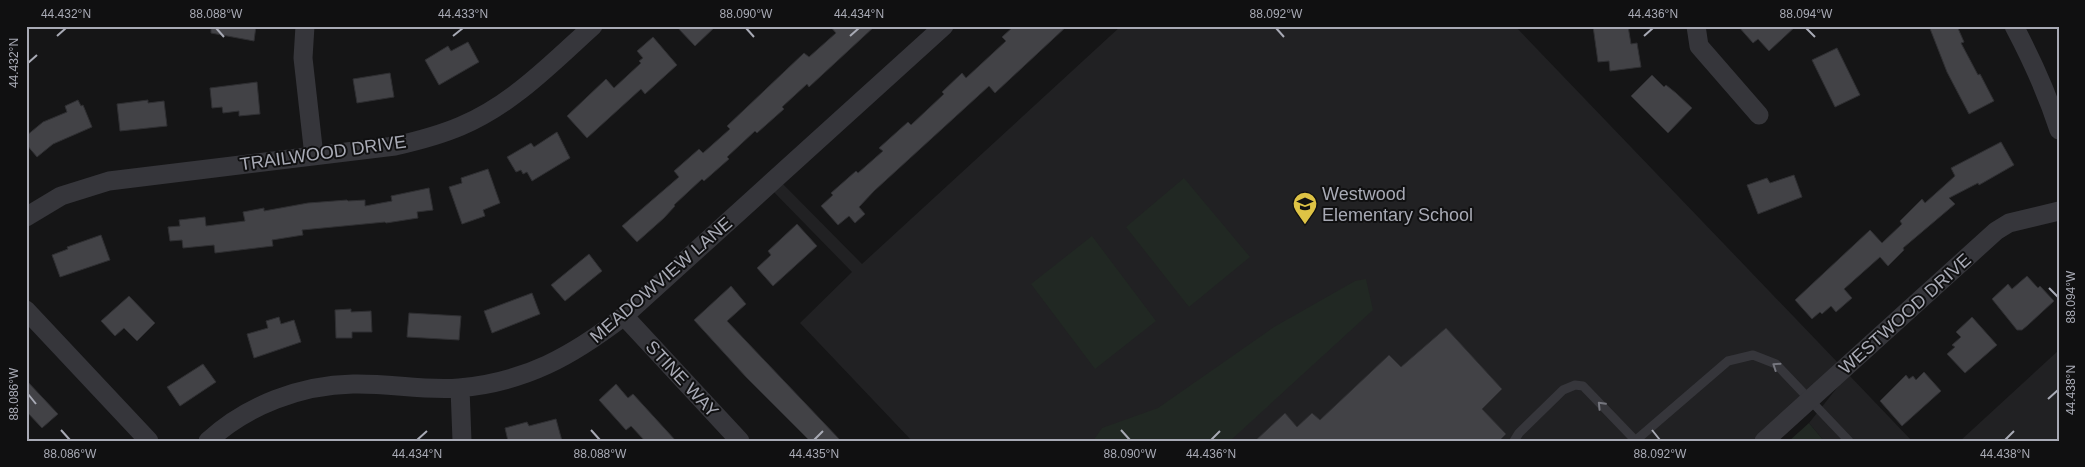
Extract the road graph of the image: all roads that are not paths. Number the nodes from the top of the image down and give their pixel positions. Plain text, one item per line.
1 (305, 26) edge
2 (593, 26) edge
3 (944, 26) edge
4 (1696, 26) edge
5 (2014, 26) edge
6 (1760, 114) dead end
7 (2059, 130) edge
8 (314, 156) junction
9 (2059, 211) edge
10 (26, 217) edge
11 (26, 310) edge
12 (624, 316) junction
13 (460, 388) junction
14 (1810, 399) junction
15 (149, 441) edge
16 (208, 441) edge
17 (462, 441) edge
18 (740, 441) edge
19 (1514, 441) edge
20 (1635, 441) edge
21 (1764, 441) edge
22 (1848, 441) edge

1 - 8 street
2 - 8 street, TRAILWOOD DRIVE
3 - 12 street, MEADOWVIEW LANE
4 - 6 street
5 - 7 street
8 - 10 street, TRAILWOOD DRIVE
9 - 14 street, WESTWOOD DRIVE
11 - 15 street
12 - 13 street, MEADOWVIEW LANE
12 - 18 street, STINE WAY
13 - 16 street, MEADOWVIEW LANE
13 - 17 street
14 -> 20 lane
14 - 21 street, WESTWOOD DRIVE
14 - 22 lane
20 -> 19 lane

